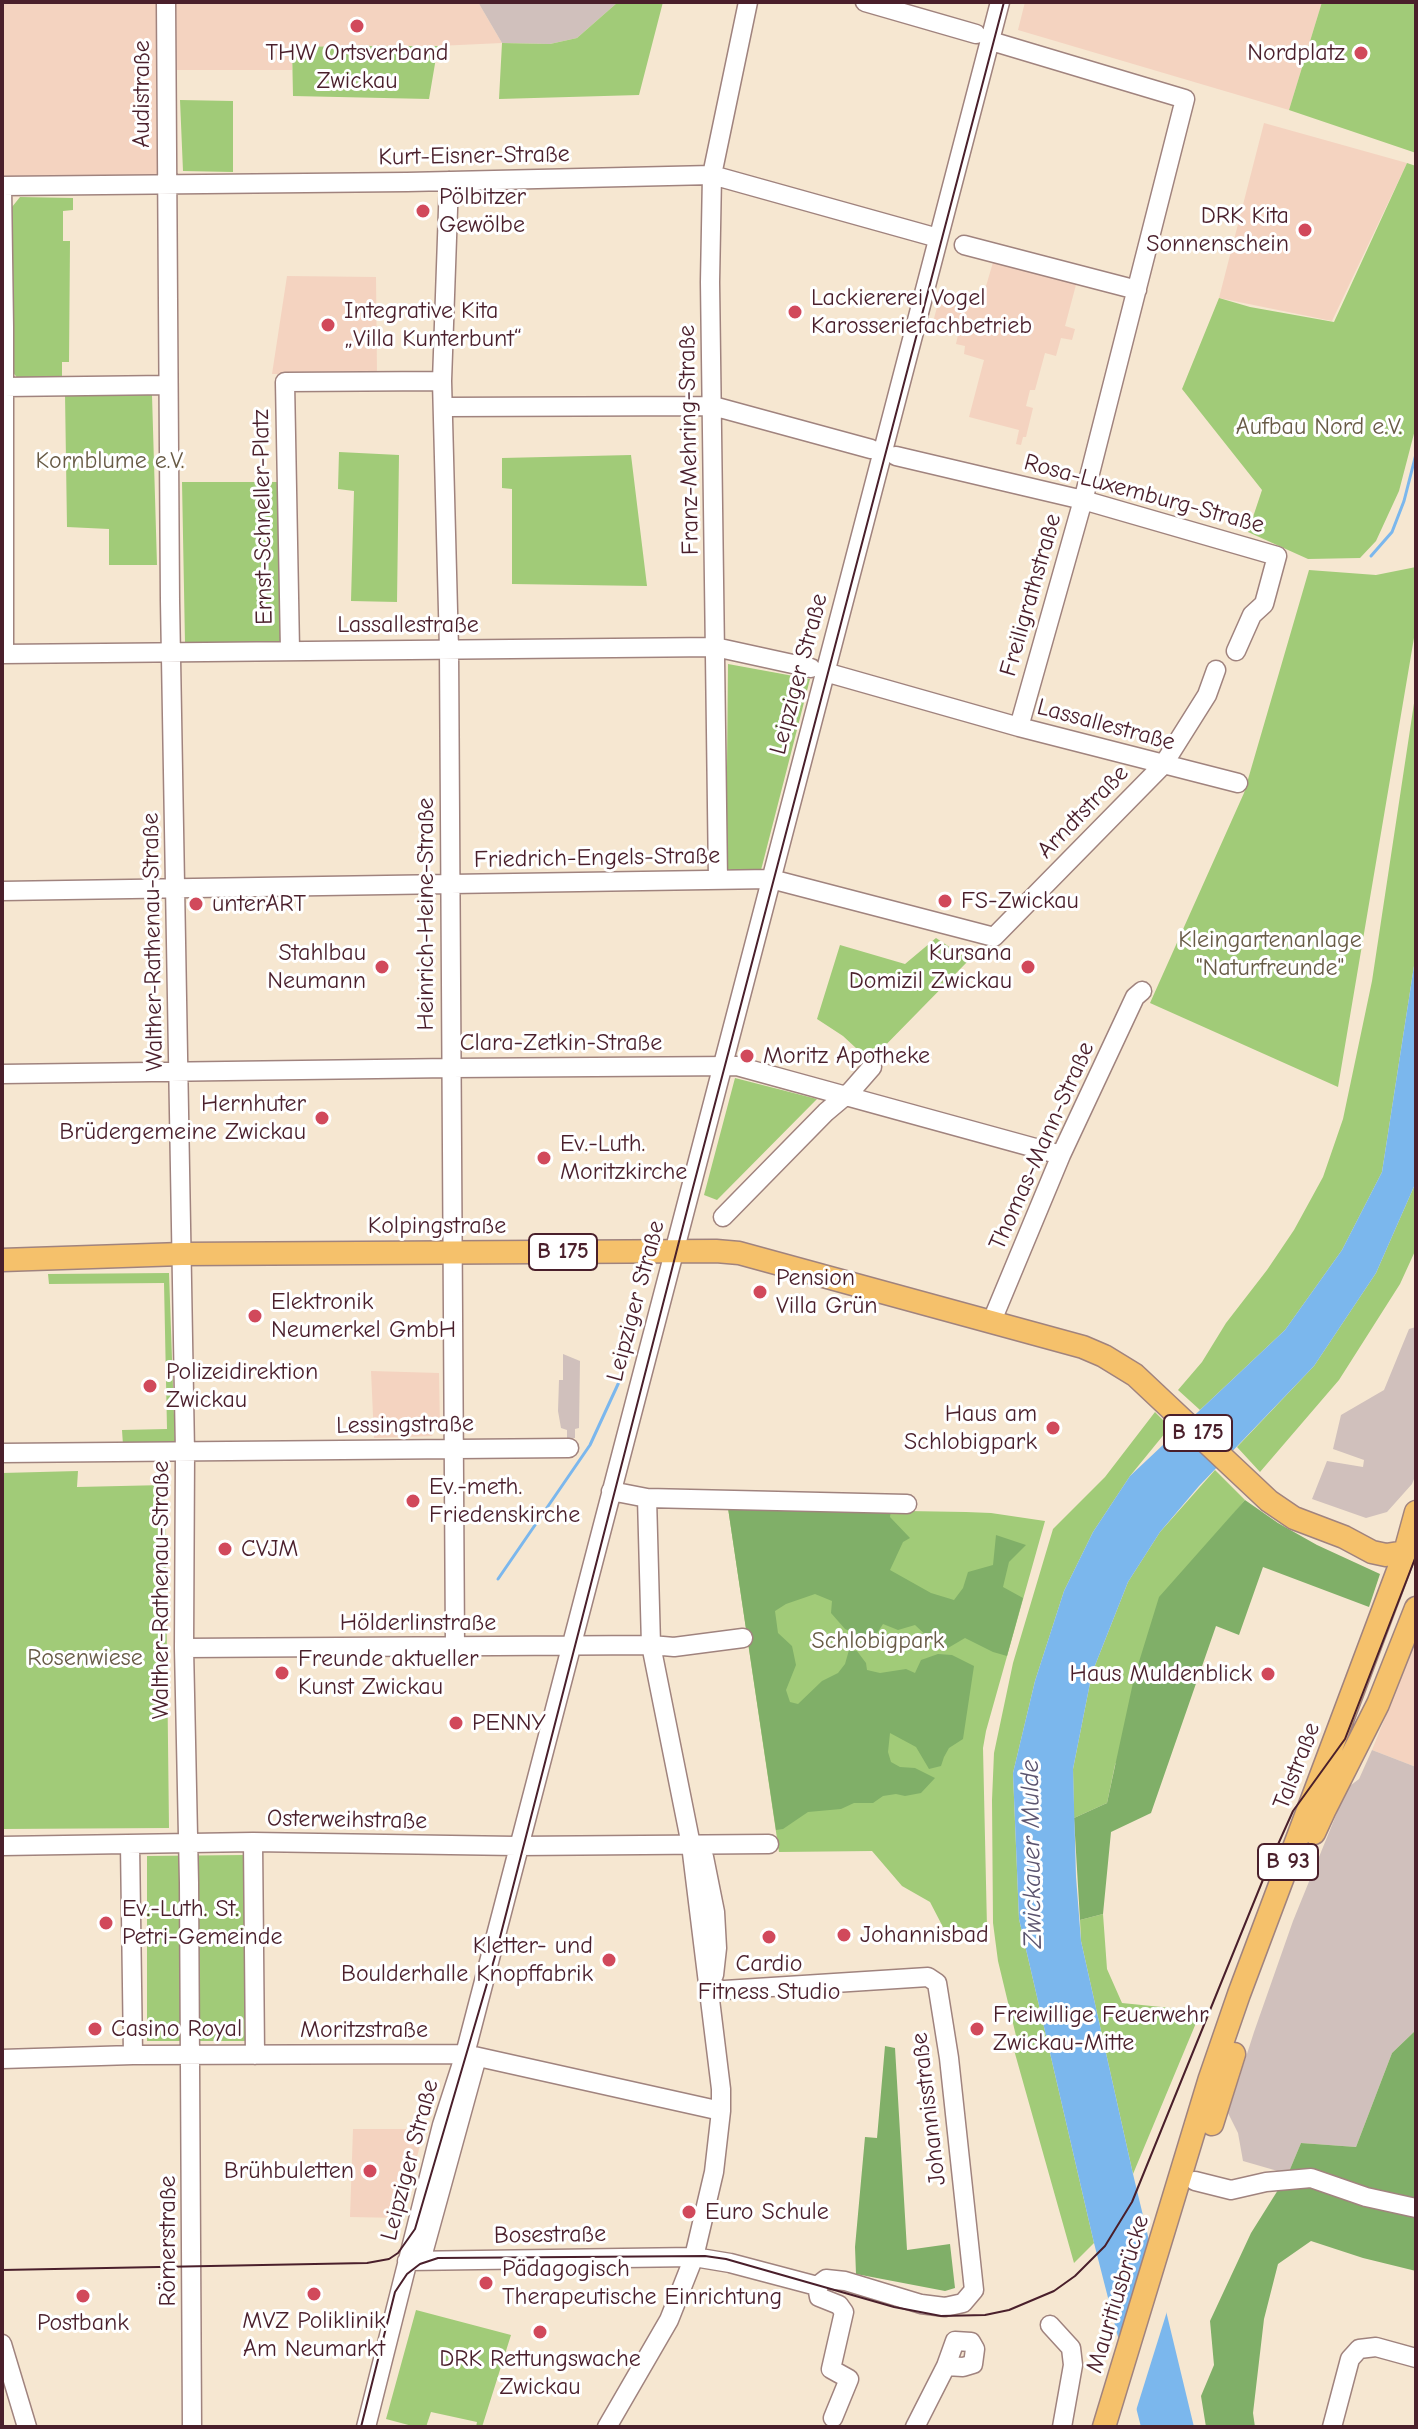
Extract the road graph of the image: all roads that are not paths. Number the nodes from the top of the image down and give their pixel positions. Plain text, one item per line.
1 (166, 2) edge
2 (748, 2) edge
3 (865, 2) edge
4 (1000, 2) edge
5 (984, 37) junction
6 (712, 175) junction
7 (449, 181) junction
8 (167, 185) junction
9 (2, 186) edge
10 (938, 238) junction
11 (964, 245) dead end
12 (1137, 290) junction
13 (442, 381) junction
14 (168, 385) junction
15 (4, 387) junction
16 (713, 406) junction
17 (445, 407) junction
18 (871, 449) dead end
19 (896, 456) dead end
20 (1083, 500) junction
21 (715, 647) junction
22 (449, 649) junction
23 (290, 650) junction
24 (172, 651) junction
25 (1236, 651) dead end
26 (3, 654) edge
27 (818, 670) junction
28 (1216, 670) dead end
29 (1019, 727) junction
30 (1163, 765) junction
31 (1238, 783) dead end
32 (771, 879) junction
33 (718, 880) junction
34 (449, 884) junction
35 (176, 888) junction
36 (2, 891) edge
37 (994, 937) joint
38 (1142, 991) dead end
39 (722, 1066) junction
40 (872, 1067) dead end
41 (451, 1068) junction
42 (179, 1072) junction
43 (2, 1074) edge
44 (846, 1096) junction
45 (1061, 1155) junction
46 (723, 1217) dead end
47 (674, 1251) junction
48 (452, 1252) junction
49 (182, 1254) junction
50 (2, 1260) edge
51 (991, 1323) junction
52 (454, 1448) junction
53 (569, 1448) dead end
54 (185, 1452) junction
55 (2, 1453) edge
56 (611, 1491) junction
57 (647, 1498) junction
58 (907, 1504) dead end
59 (1416, 1512) edge
60 (1410, 1554) edge
61 (1416, 1608) edge
62 (743, 1638) dead end
63 (651, 1645) junction
64 (571, 1646) junction
65 (455, 1647) junction
66 (184, 1648) junction
67 (187, 1842) junction
68 (253, 1842) junction
69 (130, 1844) junction
70 (769, 1844) dead end
71 (691, 1845) junction
72 (2, 1846) edge
73 (519, 1846) junction
74 (709, 1991) junction
75 (133, 2055) junction
76 (190, 2055) junction
77 (255, 2055) junction
78 (471, 2055) junction
79 (2, 2059) edge
80 (721, 2111) junction
81 (1188, 2178) junction
82 (1416, 2208) edge
83 (694, 2257) junction
84 (415, 2259) junction
85 (817, 2286) junction
86 (1050, 2325) dead end
87 (2, 2344) edge
88 (1416, 2358) edge
89 (946, 2366) dead end
90 (833, 2418) dead end
91 (27, 2427) edge
92 (192, 2427) edge
93 (366, 2427) edge
94 (607, 2427) edge
95 (915, 2427) edge
96 (1062, 2427) edge
97 (1104, 2427) edge
98 (1119, 2427) edge
99 (1332, 2427) edge

1 - 8 street, Audistraße
2 - 6 street, Franz-Mehring-Straße
3 - 5 street
4 - 5 street, Leipziger Straße
5 - 10 street, Leipziger Straße
5 - 12 street, Freiligrathstraße
6 - 7 street, Kurt-Eisner-Straße
6 - 10 street, Kurt-Eisner-Straße
6 - 16 street, Franz-Mehring-Straße
7 - 8 street, Kurt-Eisner-Straße
7 - 13 street, Heinrich-Heine-Straße
8 - 9 street, Kurt-Eisner-Straße
8 - 14 street, Walther-Rathenau-Straße
9 - 15 street
10 - 27 street, Leipziger Straße
11 - 12 street
12 - 20 street, Freiligrathstraße
13 - 17 street, Heinrich-Heine-Straße
13 - 23 street, Ernst-Schneller-Platz
14 - 15 street
14 - 24 street, Walther-Rathenau-Straße
15 - 26 street
16 - 17 street
16 - 18 street
16 - 21 street, Franz-Mehring-Straße
17 - 22 street, Heinrich-Heine-Straße
19 - 20 street, Rosa-Luxemburg-Straße
20 - 25 street, Rosa-Luxemburg-Straße
20 - 29 street, Freiligrathstraße
21 - 22 street, Lassallestraße
21 - 27 street, Lassallestraße
21 - 33 street, Franz-Mehring-Straße
22 - 23 street, Lassallestraße
22 - 34 street, Heinrich-Heine-Straße
23 - 24 street, Lassallestraße
24 - 26 street, Lassallestraße
24 - 35 street, Walther-Rathenau-Straße
27 - 29 street, Lassallestraße
27 - 32 street, Leipziger Straße
28 - 30 street, Arndtstraße
29 - 30 street, Lassallestraße
30 - 31 street, Lassallestraße
30 - 37 street, Arndtstraße
32 - 33 street, Friedrich-Engels-Straße
32 - 37 street, Friedrich-Engels-Straße
32 - 39 street, Leipziger Straße
33 - 34 street, Friedrich-Engels-Straße
34 - 35 street, Friedrich-Engels-Straße
34 - 41 street, Heinrich-Heine-Straße
35 - 36 street, Friedrich-Engels-Straße
35 - 42 street, Walther-Rathenau-Straße
38 - 45 street, Thomas-Mann-Straße
39 - 41 street, Clara-Zetkin-Straße
39 - 44 street, Clara-Zetkin-Straße
39 - 47 street, Leipziger Straße
40 - 44 street
41 - 42 street, Clara-Zetkin-Straße
41 - 48 street, Heinrich-Heine-Straße
42 - 43 street, Clara-Zetkin-Straße
42 - 49 street, Walther-Rathenau-Straße
44 - 45 street, Clara-Zetkin-Straße
44 - 46 street
45 - 51 street, Thomas-Mann-Straße
47 - 48 main road, Kolpingstraße / B 175
47 - 51 main road, Kolpingstraße / B 175
47 - 56 street, Leipziger Straße
48 - 49 main road, Kolpingstraße / B 175
48 - 52 street, Heinrich-Heine-Straße
49 - 50 main road, Kolpingstraße / B 175
49 - 54 street, Walther-Rathenau-Straße
51 - 60 main road, Kolpingstraße / B 175
52 - 53 street, Lessingstraße
52 - 54 street, Lessingstraße
52 - 65 street, Heinrich-Heine-Straße
54 - 55 street, Lessingstraße
54 - 66 street, Walther-Rathenau-Straße
56 - 57 street
56 - 64 street, Leipziger Straße
57 - 58 street
57 - 63 street
59 - 60 main road, Talstraße / B 93
60 - 81 main road, Talstraße / B 93
61 - 81 main road, Talstraße / B 93
62 - 63 street, Hölderlinstraße
63 - 64 street, Hölderlinstraße
63 - 71 street
64 - 65 street, Hölderlinstraße
64 - 73 street, Leipziger Straße
65 - 66 street, Hölderlinstraße
66 - 67 street, Walther-Rathenau-Straße
67 - 68 street, Osterweihstraße
67 - 69 street, Osterweihstraße
67 - 76 street, Walther-Rathenau-Straße
68 - 73 street, Osterweihstraße
68 - 77 street
69 - 72 street, Osterweihstraße
69 - 75 street
70 - 71 street, Osterweihstraße
71 - 73 street, Osterweihstraße
71 - 74 street
73 - 78 street, Leipziger Straße
74 - 80 street
74 - 85 street, Johannisstraße
75 - 76 street, Moritzstraße
75 - 79 street, Moritzstraße
76 - 77 street, Moritzstraße
76 - 92 street, Römerstraße
77 - 78 street, Moritzstraße
78 - 80 street, Moritzstraße
78 - 84 street, Leipziger Straße
80 - 83 street
81 - 82 street
81 - 97 main road, Mauritiusbrücke / B 93
81 - 98 main road, Mauritiusbrücke / B 93
83 - 84 street, Bosestraße
83 - 85 street, Bosestraße
83 - 94 street
84 - 93 street, Leipziger Straße
85 - 90 street
86 - 96 street
87 - 91 street
88 - 99 street
89 - 95 street

